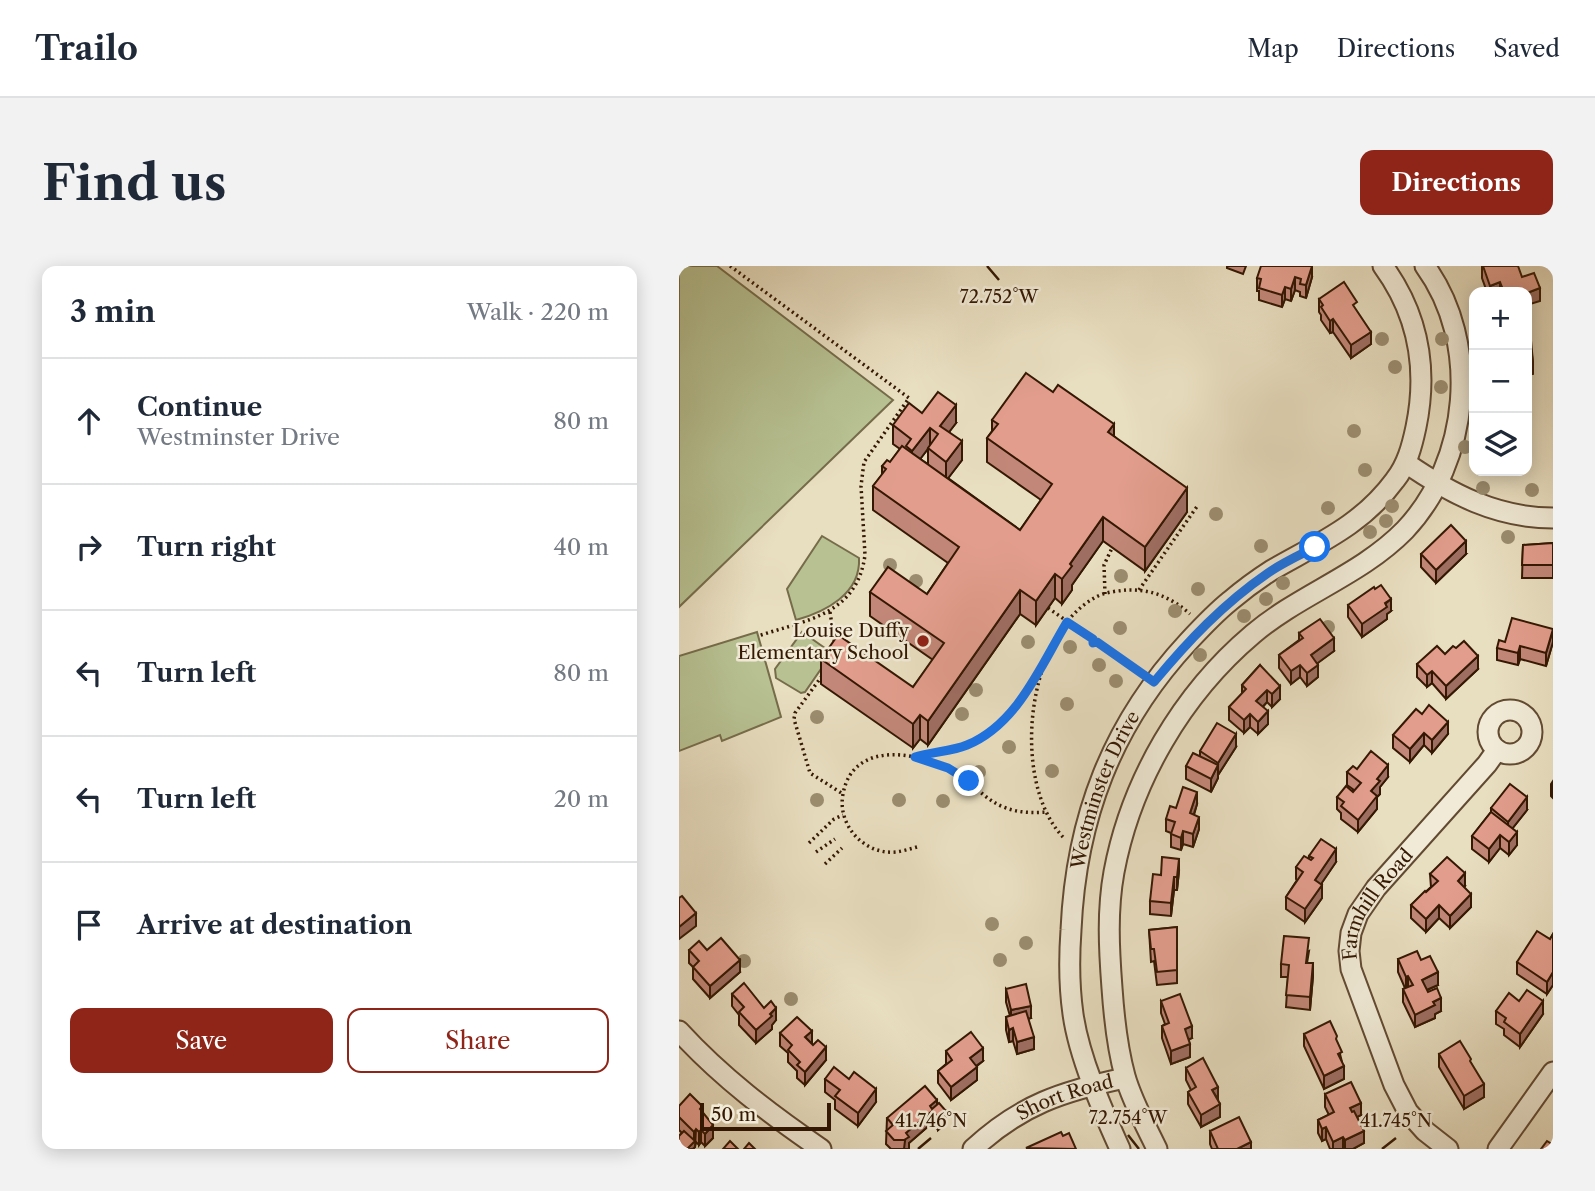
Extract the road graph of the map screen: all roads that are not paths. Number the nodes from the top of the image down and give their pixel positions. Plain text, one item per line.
1 (1383, 266) edge
2 (1425, 266) edge
3 (1406, 463) junction
4 (1437, 485) junction
5 (1553, 519) edge
6 (1497, 750) dead end
7 (679, 1031) edge
8 (1553, 1072) edge
9 (1125, 1078) junction
10 (1093, 1085) junction
11 (821, 1149) edge
12 (973, 1149) edge
13 (1120, 1149) edge
14 (1157, 1149) edge
15 (1448, 1149) edge
16 (1498, 1149) edge

1 - 3 street, Westminster Drive
2 - 4 street, Westminster Drive
3 - 4 street
3 - 10 street, Westminster Drive
4 - 5 street
4 - 9 street, Westminster Drive
6 - 15 street, Farmhill Road
7 - 11 street
8 - 16 street
9 - 10 street, Short Road
9 - 14 street, Westminster Drive
10 - 12 street, Short Road
10 - 13 street, Westminster Drive

